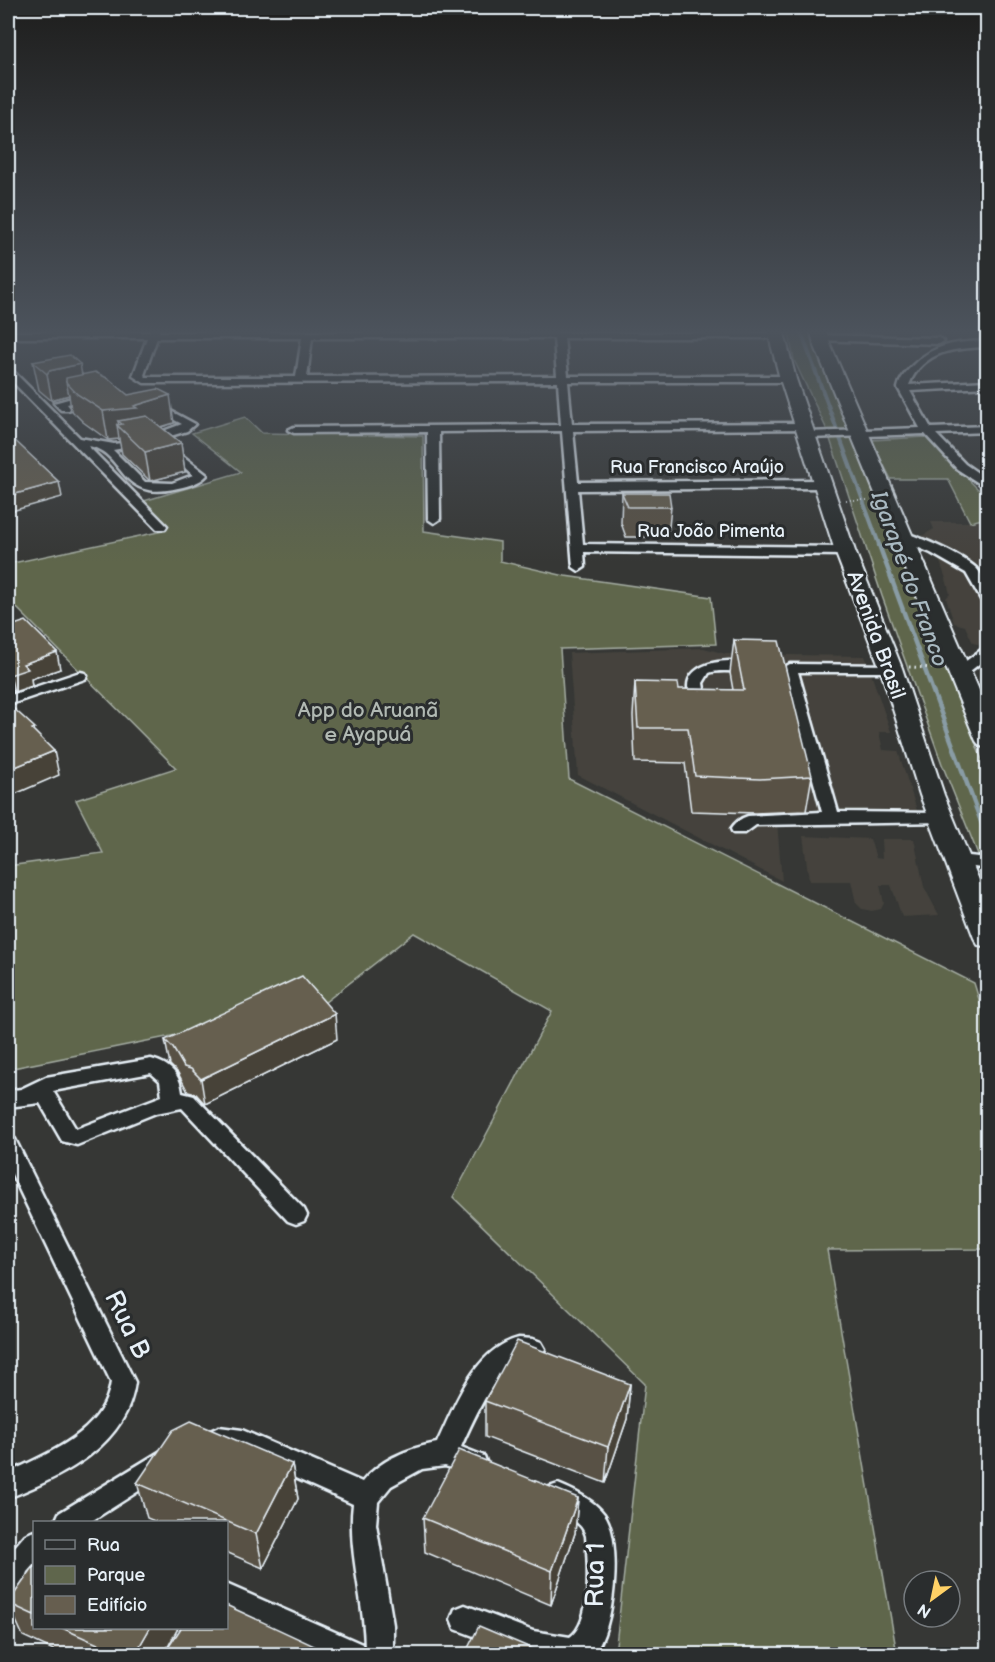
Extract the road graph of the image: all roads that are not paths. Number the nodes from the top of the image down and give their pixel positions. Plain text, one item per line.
1 (45, 407) edge
2 (566, 407) edge
3 (800, 407) edge
4 (846, 407) edge
5 (913, 407) edge
6 (142, 416) edge
7 (568, 428) junction
8 (433, 429) junction
9 (987, 429) edge
10 (294, 430) dead end
11 (811, 432) junction
12 (927, 432) junction
13 (856, 435) junction
14 (154, 438) junction
15 (76, 441) junction
16 (102, 446) junction
17 (572, 486) junction
18 (987, 486) edge
19 (830, 492) junction
20 (434, 519) dead end
21 (161, 526) dead end
22 (902, 536) junction
23 (578, 548) junction
24 (845, 550) junction
25 (579, 567) dead end
26 (987, 600) edge
27 (987, 649) edge
28 (779, 667) junction
29 (896, 668) junction
30 (960, 672) junction
31 (80, 676) dead end
32 (8, 701) edge
33 (699, 702) edge
34 (987, 741) edge
35 (831, 818) junction
36 (941, 818) junction
37 (738, 829) dead end
38 (975, 862) edge
39 (987, 938) edge
40 (17, 1097) edge
41 (172, 1101) junction
42 (8, 1145) edge
43 (296, 1215) dead end
44 (550, 1354) edge
45 (445, 1454) junction
46 (493, 1470) edge
47 (538, 1485) edge
48 (8, 1486) edge
49 (366, 1497) junction
50 (70, 1521) edge
51 (33, 1545) edge
52 (8, 1589) edge
53 (228, 1598) edge
54 (465, 1619) dead end
55 (352, 1654) edge
56 (379, 1654) edge

1 - 15 street
2 - 7 street
3 - 11 highway, Avenida Brasil
4 - 13 highway
5 - 12 street
6 - 14 street
7 - 8 street
7 - 11 street
7 - 17 street
8 - 10 street
8 - 20 street
9 - 12 street
11 - 13 street
11 - 19 highway, Avenida Brasil
12 - 13 street
12 - 18 street
13 - 22 highway
14 - 16 street
14 - 16 street
15 - 16 street
15 - 21 street
17 - 19 street, Rua Francisco Araújo
17 - 23 street
19 - 24 highway, Avenida Brasil
22 - 26 street
22 - 30 highway
23 - 24 street, Rua João Pimenta
23 - 25 street
24 - 29 highway, Avenida Brasil
27 - 30 street
28 - 29 street
28 - 33 street
28 - 35 street
29 - 36 highway, Avenida Brasil
30 - 34 highway
31 - 32 street
35 - 36 street
35 - 37 street
36 - 38 highway, Avenida Brasil
38 - 39 highway, Avenida Brasil
40 - 41 street
40 - 41 street
41 - 43 street
42 - 48 street, Rua B
44 - 45 street
45 - 46 street
45 - 49 street
47 - 54 street, Rua 1
49 - 50 street
49 - 56 street
51 - 52 street
53 - 55 street

